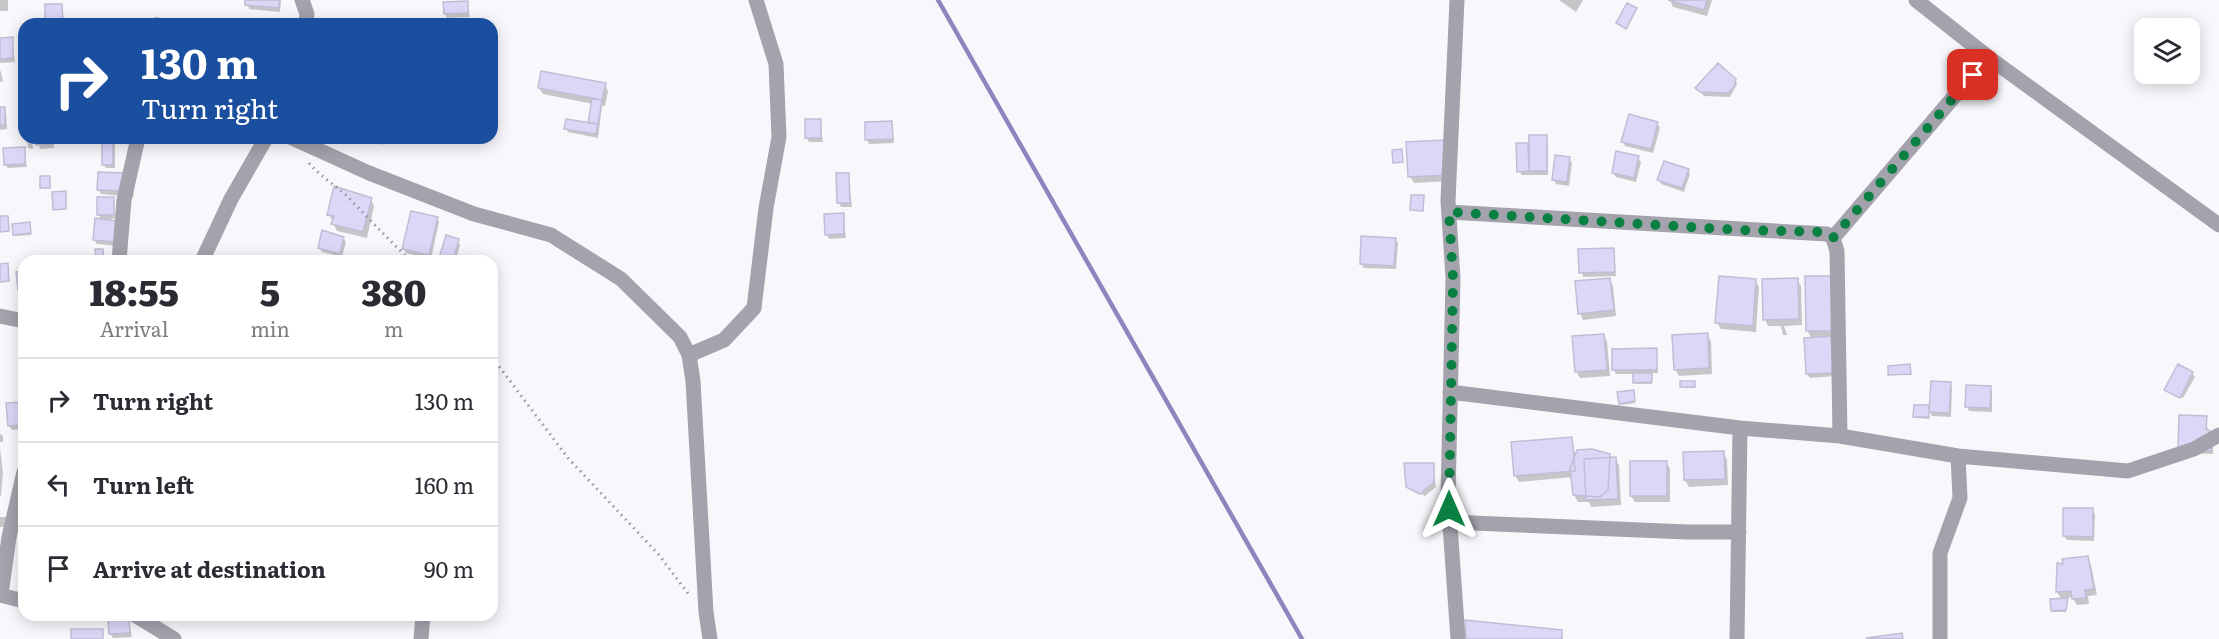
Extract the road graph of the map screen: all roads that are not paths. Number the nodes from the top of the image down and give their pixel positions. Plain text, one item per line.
1 (302, 0) edge
2 (756, 0) edge
3 (1457, 0) edge
4 (1916, 0) edge
5 (307, 18) edge
6 (1988, 57) junction
7 (137, 144) edge
8 (263, 144) edge
9 (305, 144) edge
10 (1449, 212) junction
11 (2219, 225) edge
12 (1833, 238) junction
13 (119, 255) edge
14 (205, 255) edge
15 (0, 316) edge
16 (18, 320) edge
17 (689, 355) junction
18 (1450, 392) junction
19 (1740, 428) junction
20 (2219, 435) edge
21 (1840, 436) junction
22 (1958, 456) junction
23 (18, 498) edge
24 (1450, 522) junction
25 (1739, 532) junction
26 (0, 595) edge
27 (18, 600) edge
28 (144, 621) edge
29 (422, 621) edge
30 (168, 637) edge
31 (421, 639) edge
32 (710, 639) edge
33 (1458, 639) edge
34 (1737, 639) edge
35 (1940, 639) edge

1 - 5 street
2 - 17 street
3 - 10 street
4 - 6 street
6 - 11 street
6 - 12 street
7 - 13 street
8 - 14 street
9 - 17 street
10 - 12 street
10 - 18 street
12 - 21 street
15 - 16 street
17 - 32 street
18 - 19 street
18 - 24 street
19 - 21 street
19 - 25 street
20 - 22 street
21 - 22 street
22 - 35 street
23 - 26 street
24 - 25 street
24 - 33 street
25 - 34 street
26 - 27 street
28 - 30 street
29 - 31 street

